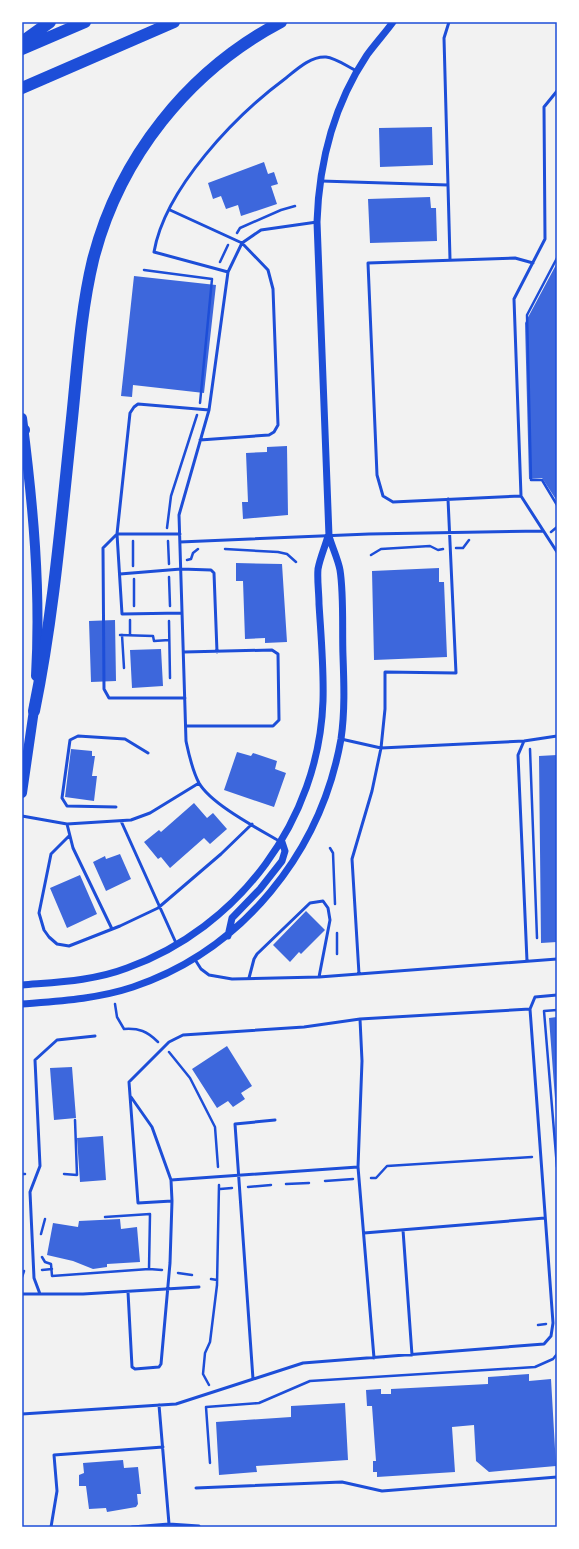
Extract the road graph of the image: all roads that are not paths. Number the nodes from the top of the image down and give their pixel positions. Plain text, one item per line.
1 (50, 22) edge
2 (85, 22) edge
3 (174, 22) edge
4 (281, 22) edge
5 (393, 22) edge
6 (449, 22) edge
7 (22, 42) edge
8 (22, 49) edge
9 (357, 71) junction
10 (22, 88) edge
11 (557, 91) edge
12 (319, 181) junction
13 (448, 185) junction
14 (170, 210) junction
15 (317, 222) junction
16 (242, 243) junction
17 (450, 259) junction
18 (533, 263) junction
19 (228, 272) junction
20 (209, 410) junction
21 (22, 427) edge
22 (200, 440) junction
23 (521, 496) junction
24 (448, 499) junction
25 (543, 531) junction
26 (118, 534) junction
27 (180, 534) junction
28 (449, 534) junction
29 (328, 536) junction
30 (180, 542) junction
31 (557, 552) edge
32 (181, 569) junction
33 (120, 574) junction
34 (182, 613) junction
35 (184, 652) junction
36 (217, 652) junction
37 (185, 698) junction
38 (34, 711) junction
39 (186, 726) junction
40 (557, 736) edge
41 (341, 739) junction
42 (524, 741) junction
43 (381, 748) junction
44 (148, 752) dead end
45 (199, 783) junction
46 (22, 793) edge
47 (116, 807) dead end
48 (22, 816) edge
49 (121, 821) junction
50 (67, 824) junction
51 (252, 824) junction
52 (69, 836) junction
53 (282, 842) junction
54 (158, 908) junction
55 (112, 929) junction
56 (228, 936) junction
57 (176, 944) junction
58 (194, 958) junction
59 (557, 959) edge
60 (527, 962) junction
61 (359, 974) junction
62 (319, 977) junction
63 (249, 978) junction
64 (22, 985) edge
65 (557, 995) edge
66 (22, 1004) edge
67 (530, 1009) junction
68 (360, 1019) junction
69 (95, 1036) dead end
70 (130, 1096) junction
71 (274, 1120) dead end
72 (358, 1167) junction
73 (239, 1176) junction
74 (171, 1180) junction
75 (172, 1201) junction
76 (545, 1218) junction
77 (403, 1230) junction
78 (364, 1233) junction
79 (199, 1287) dead end
80 (168, 1289) junction
81 (128, 1292) junction
82 (22, 1294) edge
83 (40, 1294) junction
84 (412, 1355) junction
85 (374, 1358) junction
86 (253, 1379) junction
87 (159, 1405) junction
88 (22, 1414) edge
89 (163, 1447) junction
90 (557, 1477) edge
91 (196, 1488) dead end
92 (169, 1524) junction
93 (199, 1526) edge
94 (51, 1527) edge
95 (132, 1527) edge

1 - 7 highway
2 - 8 highway
3 - 10 highway
4 - 38 highway
5 - 9 street
6 - 13 lane
9 - 12 street
9 - 14 lane
11 - 18 lane
12 - 13 lane
12 - 15 street
13 - 17 lane
14 - 16 lane
14 - 19 lane
15 - 16 lane
15 - 29 street
16 - 19 lane
16 - 22 lane
17 - 18 lane
17 - 24 lane
18 - 23 lane
19 - 20 lane
20 - 22 lane
20 - 26 lane
21 - 38 main road
22 - 27 lane
23 - 24 lane
23 - 25 lane
24 - 28 lane
25 - 28 lane
25 - 31 lane
26 - 27 lane
26 - 33 lane
26 - 37 lane
27 - 30 lane
28 - 29 lane
28 - 43 lane
29 - 30 lane
29 - 41 street
29 - 53 street
30 - 32 lane
32 - 33 lane
32 - 34 lane
32 - 36 lane
33 - 34 lane
34 - 35 lane
35 - 36 lane
35 - 37 lane
36 - 39 lane
37 - 39 lane
38 - 46 main road
39 - 45 lane
40 - 42 lane
41 - 43 lane
41 - 56 street
42 - 43 lane
42 - 60 lane
43 - 61 lane
44 - 47 lane
45 - 49 lane
45 - 51 lane
48 - 50 lane
49 - 50 lane
49 - 54 lane
50 - 52 lane
51 - 53 lane
51 - 54 lane
52 - 55 lane
52 - 55 lane
53 - 56 street
53 - 57 street
54 - 55 lane
54 - 57 lane
56 - 58 street
57 - 64 street
58 - 63 lane
58 - 66 street
59 - 60 lane
60 - 61 lane
61 - 62 lane
62 - 63 lane
62 - 63 lane
65 - 67 lane
67 - 68 lane
67 - 76 lane
68 - 70 lane
68 - 72 lane
69 - 83 lane
70 - 74 lane
70 - 75 lane
71 - 73 lane
72 - 73 lane
72 - 78 lane
73 - 74 lane
73 - 86 lane
74 - 75 lane
75 - 80 lane
76 - 77 lane
76 - 84 lane
77 - 78 lane
77 - 84 lane
78 - 85 lane
79 - 80 lane
80 - 81 lane
80 - 81 lane
81 - 83 lane
82 - 83 lane
84 - 85 lane
85 - 86 lane
86 - 87 lane
87 - 88 lane
87 - 89 lane
89 - 92 lane
89 - 94 lane
90 - 91 lane
92 - 93 lane
92 - 95 lane

